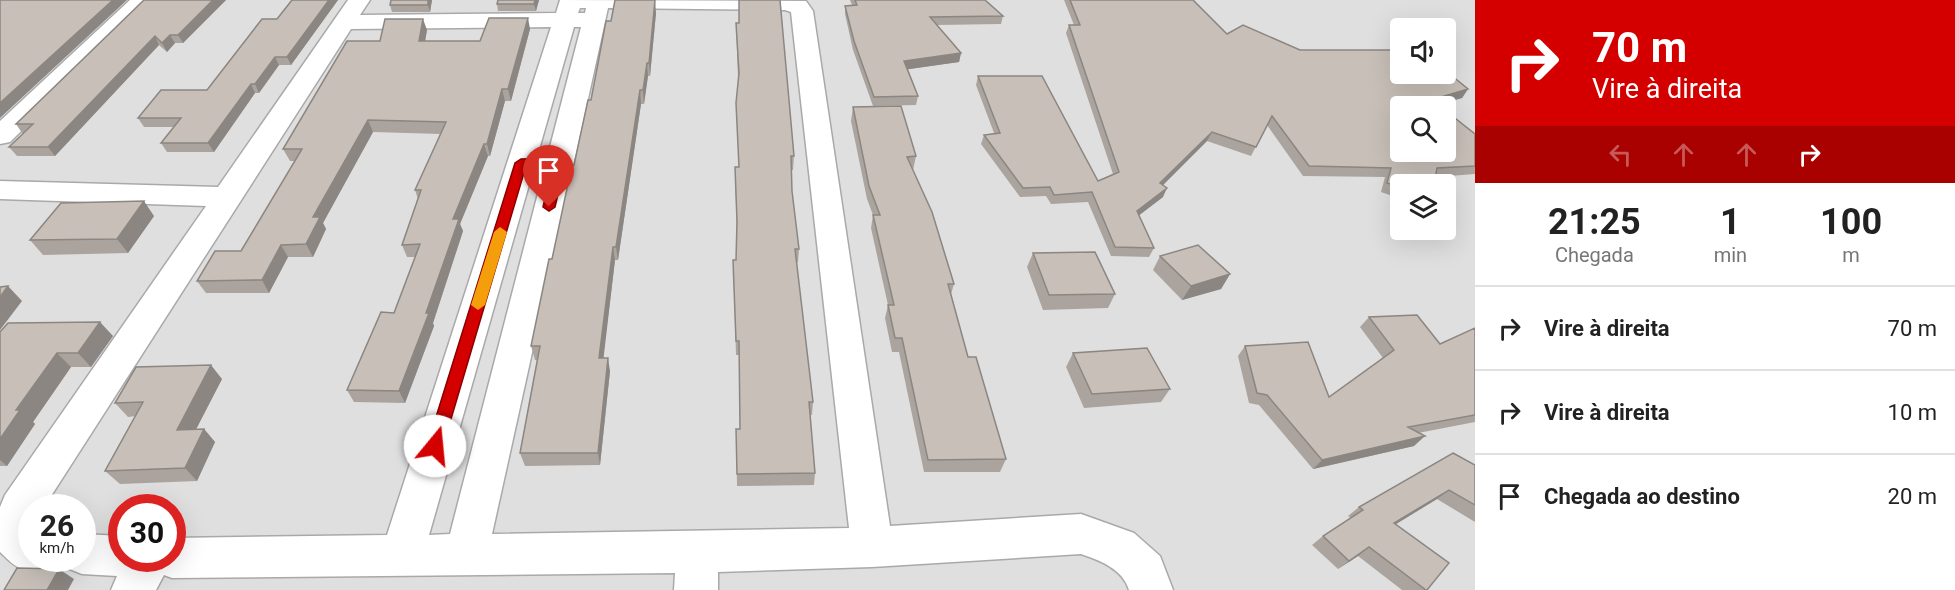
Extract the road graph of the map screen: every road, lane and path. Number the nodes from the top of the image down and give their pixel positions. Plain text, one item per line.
1 (143, 0) edge
2 (583, 7) edge
3 (352, 11) edge
4 (0, 136) edge
5 (560, 161) junction
6 (521, 163) junction
7 (0, 190) edge
8 (226, 197) junction
9 (29, 494) edge
10 (18, 515) edge
11 (18, 541) edge
12 (872, 547) junction
13 (466, 554) junction
14 (402, 555) junction
15 (186, 558) edge
16 (696, 571) edge
17 (143, 572) edge
18 (133, 590) edge
19 (1151, 590) edge

1 - 4 street
2 - 3 street
2 - 5 street
2 - 6 street
2 - 12 street
3 - 8 street
5 - 6 street
5 - 13 street
6 - 14 street
7 - 8 street
8 - 9 street
10 - 11 street
12 - 16 street
12 - 19 street
13 - 14 street
13 - 16 street
14 - 15 street
17 - 18 street

